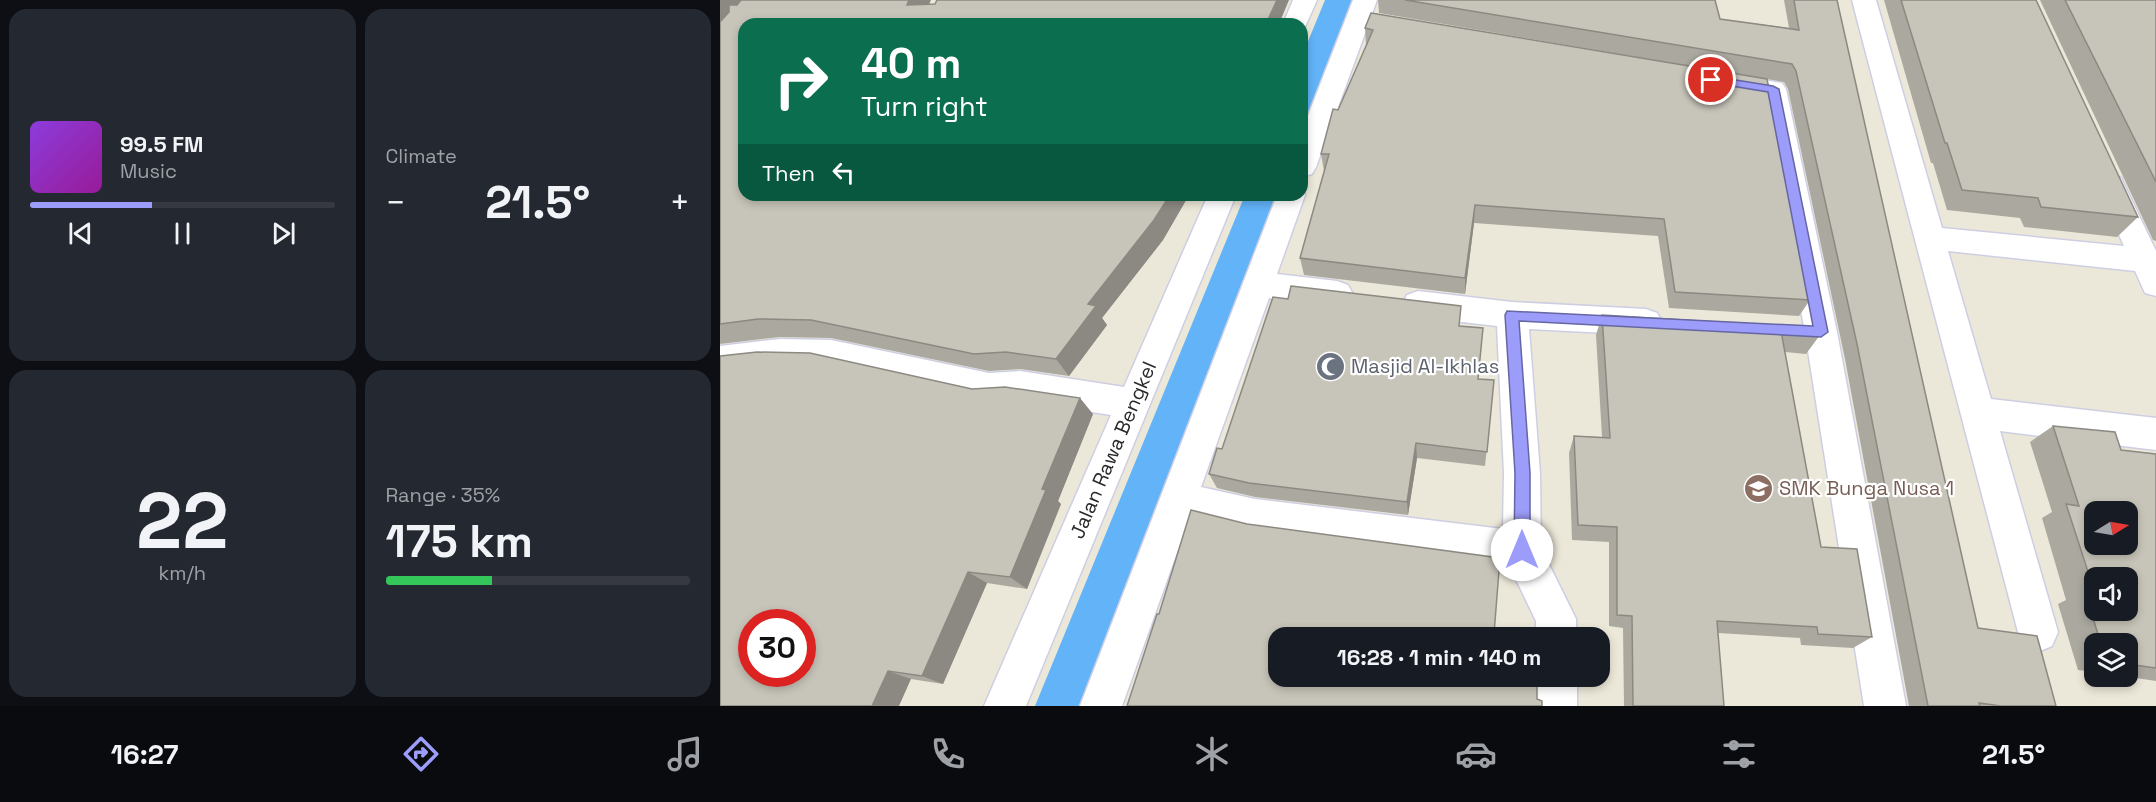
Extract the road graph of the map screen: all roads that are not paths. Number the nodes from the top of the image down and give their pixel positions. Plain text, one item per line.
1 (1305, 0) edge
2 (1864, 0) edge
3 (1361, 10) edge
4 (1298, 18) edge
5 (1444, 34) edge
6 (1691, 76) edge
7 (1308, 151) edge
8 (2101, 162) edge
9 (1219, 201) edge
10 (1290, 201) edge
11 (1930, 238) junction
12 (2151, 272) edge
13 (1258, 284) junction
14 (1512, 315) junction
15 (1672, 324) edge
16 (1787, 330) edge
17 (1821, 332) junction
18 (720, 360) edge
19 (1133, 403) junction
20 (1979, 413) junction
21 (2156, 434) edge
22 (1177, 499) junction
23 (1522, 550) junction
24 (1556, 627) edge
25 (2038, 632) dead end
26 (1556, 687) edge
27 (1005, 706) edge
28 (1101, 706) edge
29 (1556, 706) edge
30 (1885, 706) edge

1 - 4 street
2 - 11 street
3 - 5 street
3 - 7 street
6 - 17 street
8 - 12 street
9 - 19 street, Jalan Rawa Bengkel
10 - 13 street
11 - 12 street
11 - 20 street
13 - 14 street
13 - 22 street
14 - 15 street
14 - 23 street
16 - 17 street
17 - 30 street
18 - 19 street
19 - 27 street, Jalan Rawa Bengkel
20 - 21 street
20 - 25 street
22 - 23 street
22 - 28 street
23 - 24 street
26 - 29 street

